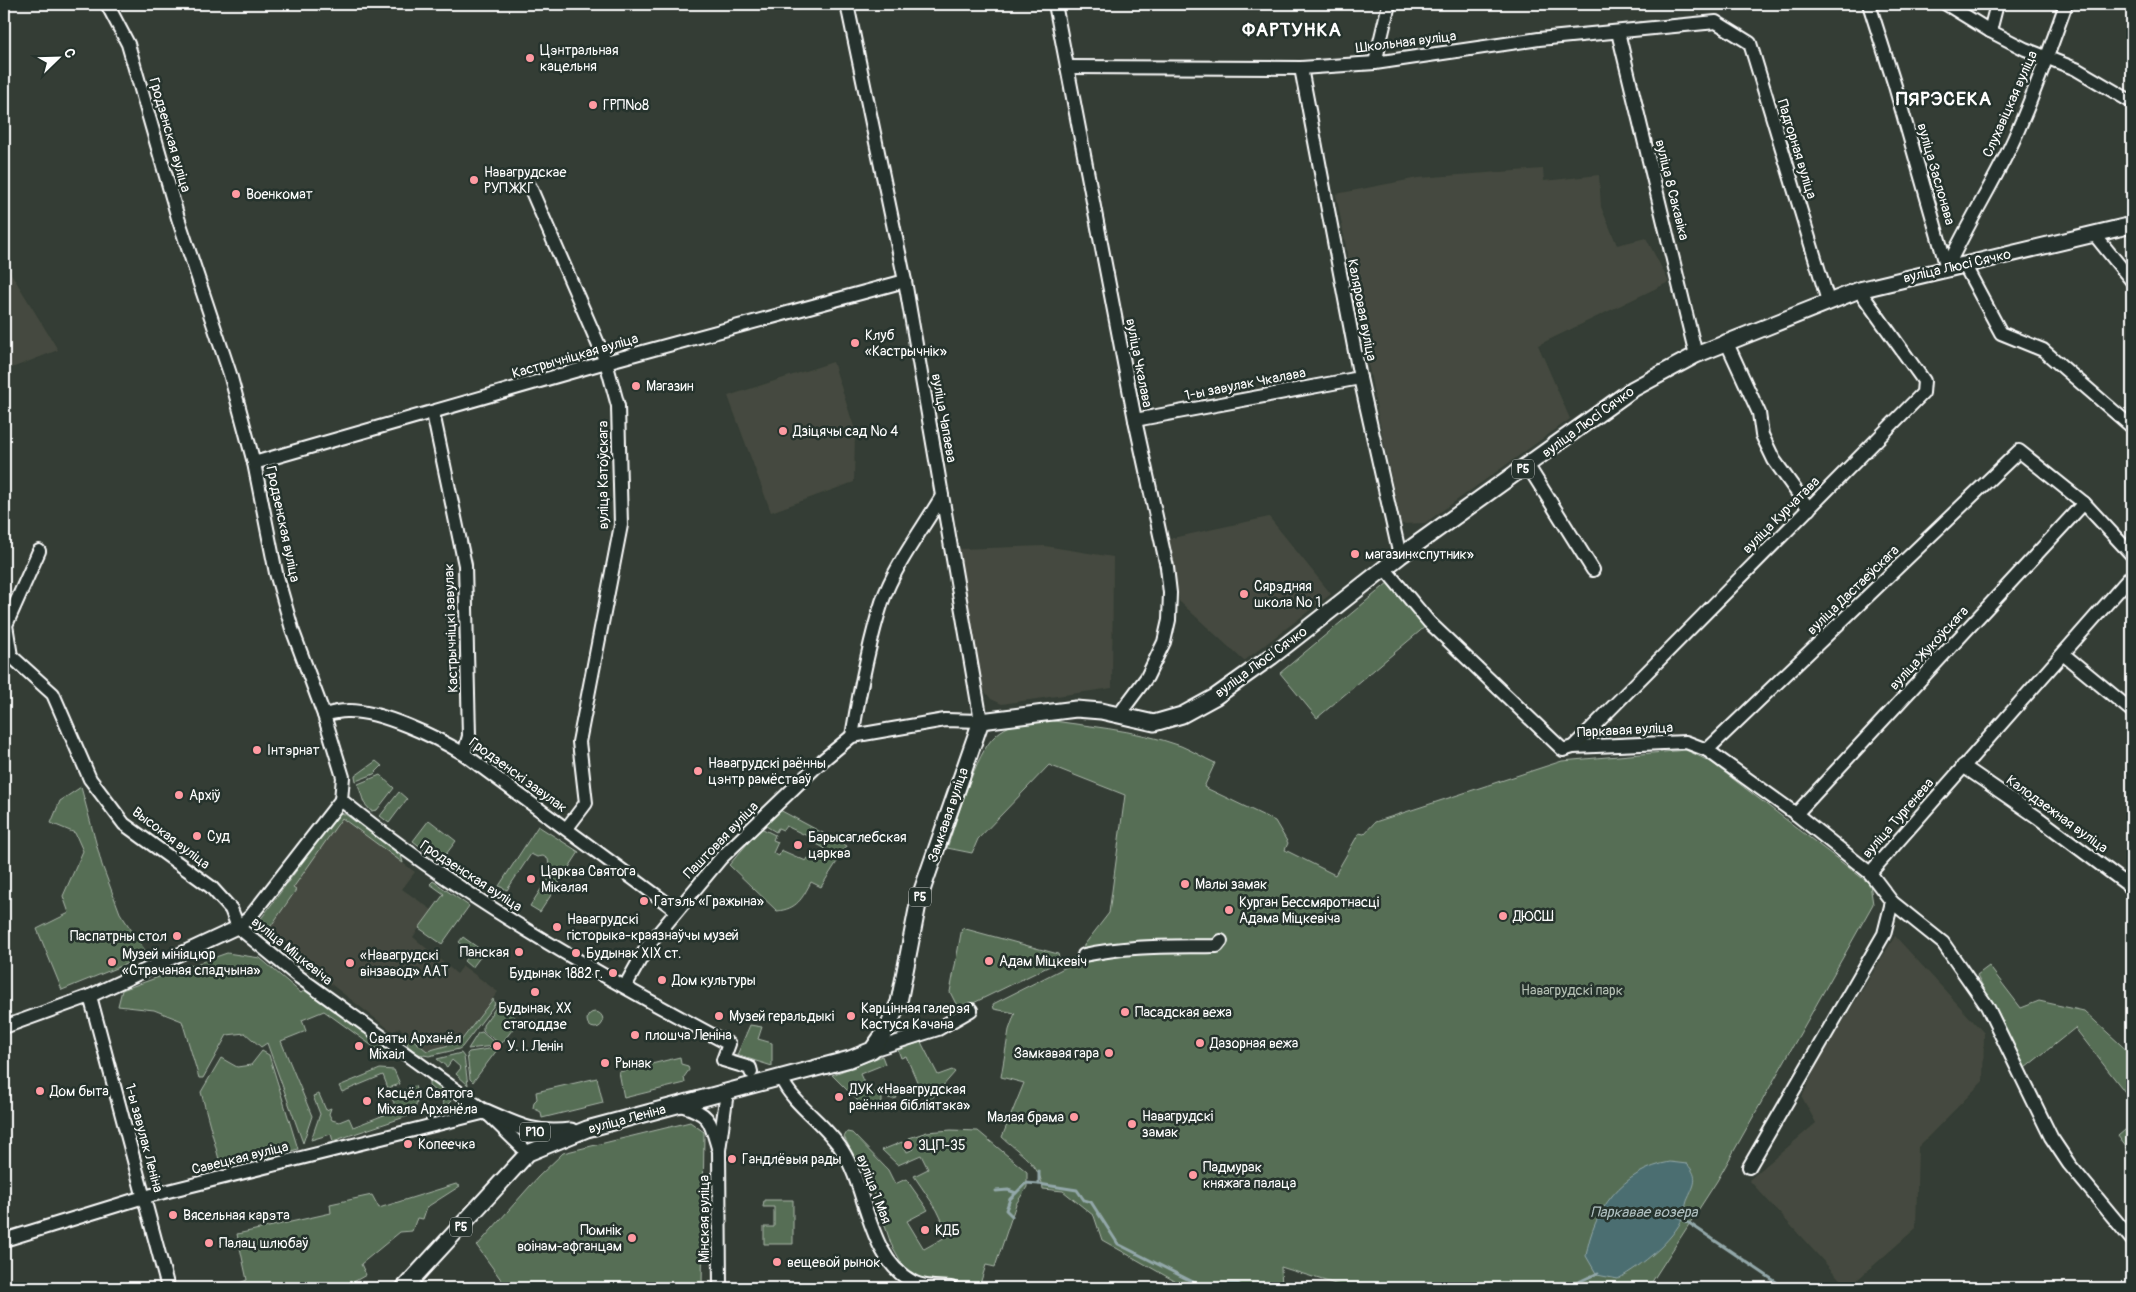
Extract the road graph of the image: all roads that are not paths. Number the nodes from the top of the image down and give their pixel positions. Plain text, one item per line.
1 (107, 4) edge
2 (847, 4) edge
3 (1055, 4) edge
4 (1390, 4) edge
5 (1869, 4) edge
6 (1946, 4) edge
7 (1996, 4) edge
8 (2066, 4) edge
9 (1716, 22) joint
10 (1990, 31) junction
11 (1618, 32) junction
12 (2048, 57) junction
13 (1375, 63) junction
14 (1067, 67) junction
15 (1301, 68) junction
16 (2132, 102) edge
17 (530, 188) dead end
18 (2132, 225) edge
19 (2094, 234) junction
20 (1964, 264) junction
21 (1947, 268) junction
22 (905, 281) junction
23 (2132, 281) edge
24 (1859, 290) junction
25 (1828, 301) junction
26 (1726, 341) junction
27 (1696, 355) junction
28 (606, 362) junction
29 (1360, 378) junction
30 (433, 413) junction
31 (1135, 420) junction
32 (2132, 427) edge
33 (254, 463) junction
34 (1528, 466) junction
35 (942, 496) junction
36 (2084, 503) junction
37 (1809, 509) junction
38 (39, 551) dead end
39 (2132, 555) edge
40 (1400, 556) junction
41 (1384, 569) junction
42 (1593, 570) dead end
43 (2132, 575) edge
44 (2063, 654) junction
45 (2132, 711) edge
46 (324, 715) junction
47 (1118, 716) junction
48 (981, 721) junction
49 (852, 736) junction
50 (1573, 747) junction
51 (1707, 750) junction
52 (464, 754) junction
53 (1963, 766) junction
54 (342, 800) junction
55 (1796, 814) junction
56 (567, 828) junction
57 (1870, 873) junction
58 (2132, 888) edge
59 (1892, 902) junction
60 (676, 910) junction
61 (238, 927) junction
62 (1221, 941) dead end
63 (1084, 955) dead end
64 (628, 980) dead end
65 (90, 996) junction
66 (971, 1010) dead end
67 (4, 1027) edge
68 (872, 1050) junction
69 (751, 1072) dead end
70 (781, 1078) junction
71 (727, 1092) junction
72 (681, 1105) junction
73 (486, 1112) junction
74 (587, 1129) junction
75 (544, 1146) joint
76 (525, 1150) junction
77 (719, 1150) junction
78 (517, 1165) joint
79 (1749, 1167) dead end
80 (144, 1197) junction
81 (4, 1240) edge
82 (2132, 1240) edge
83 (168, 1288) edge
84 (404, 1288) edge
85 (720, 1288) edge
86 (951, 1288) edge

1 - 33 street, Гродзенская вуліца
2 - 22 street, вуліца Чапаева
3 - 14 street, вуліца Чкалава
4 - 13 street
5 - 21 street, вуліца Заслонава
6 - 10 street
7 - 10 street
8 - 12 street, Слухавіцкая вуліца
9 - 11 street, Школьная вуліца
9 - 25 street, Падгорная вуліца
10 - 12 street
11 - 13 street, Школьная вуліца
11 - 27 street, вуліца 8 Сакавіка
12 - 16 street
12 - 21 street, Слухавіцкая вуліца
13 - 15 street, Школьная вуліца
14 - 15 street, Школьная вуліца
14 - 31 street, вуліца Чкалава
15 - 29 street, Каляровая вуліца
17 - 28 street, вуліца Катоўскага
18 - 19 main road, вуліца Люсі Сячко / Р5
19 - 20 main road, вуліца Люсі Сячко / Р5
19 - 23 street
20 - 21 main road, вуліца Люсі Сячко / Р5
20 - 32 street
21 - 24 main road, вуліца Люсі Сячко / Р5
22 - 28 street, Кастрычніцкая вуліца
22 - 35 street, вуліца Чапаева
24 - 25 main road, вуліца Люсі Сячко / Р5
24 - 37 street, вуліца Курчатава
25 - 26 main road, вуліца Люсі Сячко / Р5
26 - 27 main road, вуліца Люсі Сячко / Р5
26 - 37 street
27 - 34 main road, вуліца Люсі Сячко / Р5
28 - 30 street, Кастрычніцкая вуліца
28 - 56 street, вуліца Катоўскага
29 - 31 street, 1-ы завулак Чкалава
29 - 40 street, Каляровая вуліца
30 - 33 street, Кастрычніцкая вуліца
30 - 52 street, Кастрычніцкі завулак
31 - 47 street, вуліца Чкалава
33 - 46 street, Гродзенская вуліца
34 - 40 main road, вуліца Люсі Сячко / Р5
34 - 42 street
35 - 48 street, вуліца Чапаева
35 - 49 street
36 - 39 street
36 - 51 street, вуліца Дастаеўскага
36 - 55 street, вуліца Жукоўскага
37 - 50 street, вуліца Курчатава
38 - 61 street, Высокая вуліца
40 - 41 main road, вуліца Люсі Сячко / Р5
41 - 47 main road, вуліца Люсі Сячко / Р5
41 - 50 street, Паркавая вуліца
43 - 44 street, вуліца Тургенева
44 - 45 street
44 - 53 street, вуліца Тургенева
46 - 52 street, Гродзенскі завулак
46 - 54 street, Гродзенская вуліца
47 - 48 main road, вуліца Люсі Сячко / Р5
48 - 49 street, Паштовая вуліца
48 - 68 main road, Замкавая вуліца / Р5
49 - 60 street, Паштовая вуліца
50 - 51 street, Паркавая вуліца
51 - 55 street, Паркавая вуліца
52 - 56 street, Гродзенскі завулак
53 - 57 street, вуліца Тургенева
53 - 58 street, Калодзежная вуліца
54 - 61 street
54 - 69 street, Гродзенская вуліца
55 - 57 street, Паркавая вуліца
56 - 60 street, Гродзенскі завулак
57 - 59 street, вуліца Тургенева
59 - 79 street
59 - 82 street, вуліца Тургенева
60 - 64 street, Паштовая вуліца
61 - 65 street, вуліца Міцкевіча
61 - 73 street, вуліца Міцкевіча / Р10
62 - 63 street
65 - 67 street, вуліца Міцкевіча
65 - 80 street, 1-ы завулак Леніна
66 - 68 street
68 - 70 main road, Замкавая вуліца / Р5
70 - 71 main road, Замкавая вуліца / Р5
70 - 86 street, вуліца 1 Мая
71 - 72 main road, вуліца Леніна / Р5
71 - 77 street, Мінская вуліца
72 - 74 main road, вуліца Леніна / Р5
72 - 77 street, Мінская вуліца
73 - 74 main road, Р10
73 - 76 street, Р10
73 - 80 street, Савецкая вуліца
74 - 75 main road, вуліца Леніна / Р5
75 - 76 main road, Р10
76 - 78 main road, Р10
77 - 85 street, Мінская вуліца
78 - 84 main road, Р5
80 - 81 street, Савецкая вуліца
80 - 83 street, 1-ы завулак Леніна

